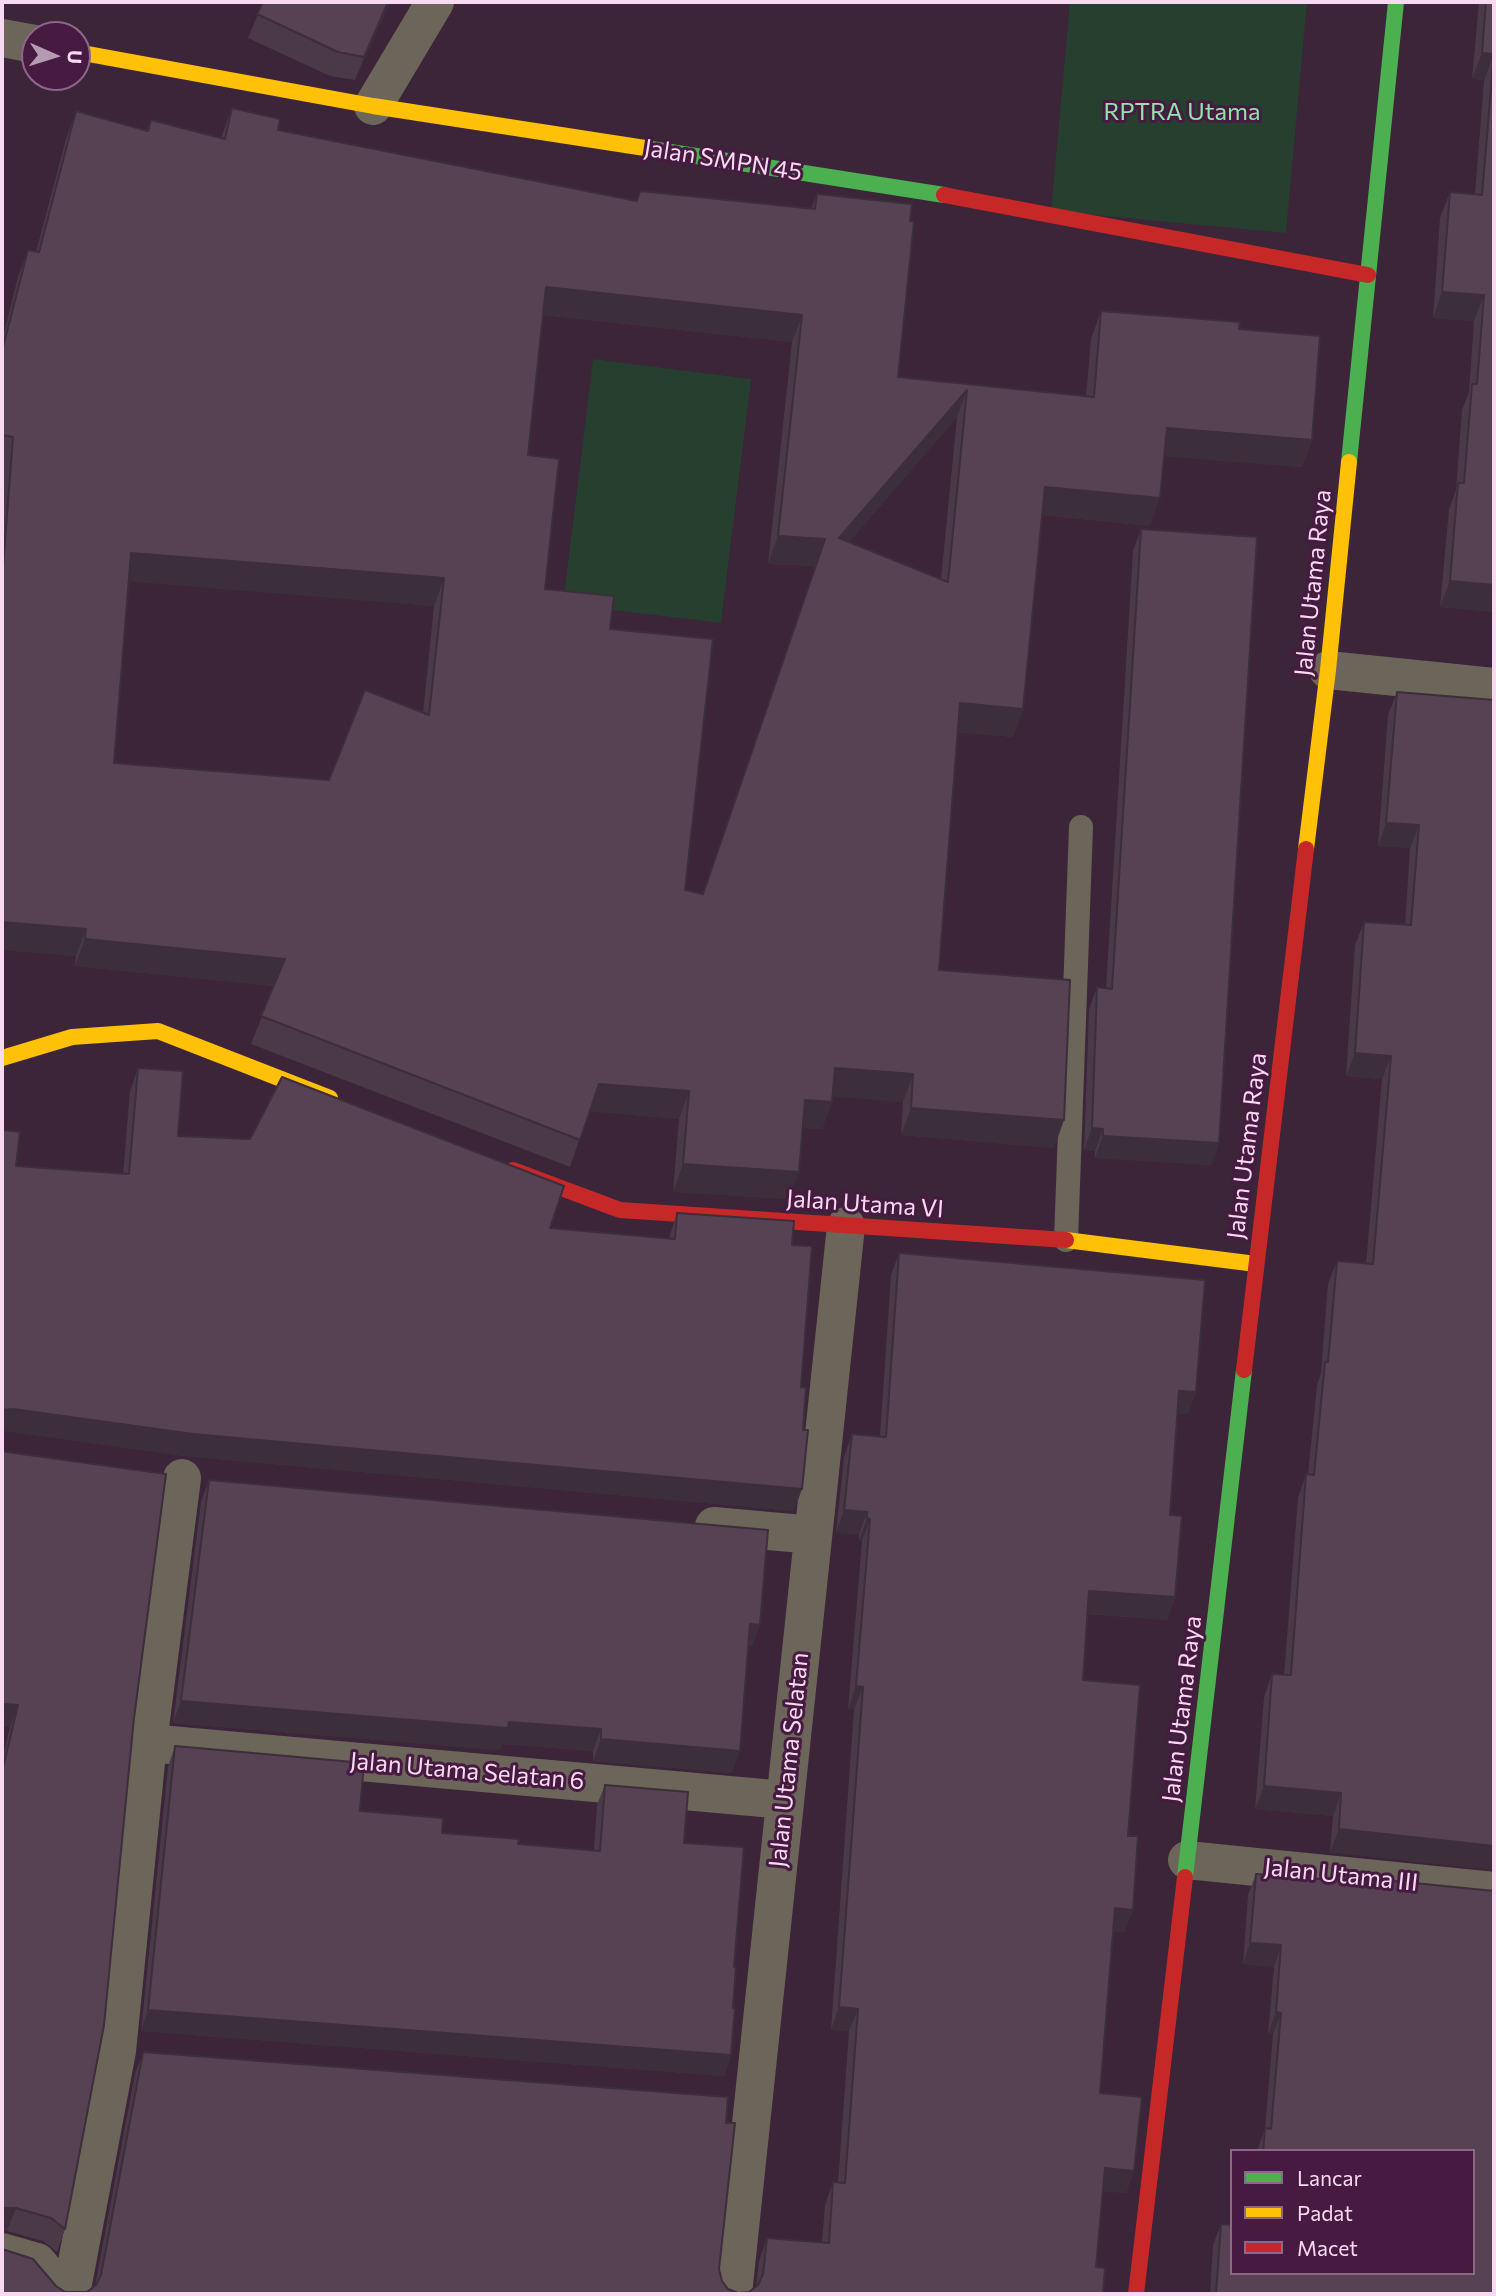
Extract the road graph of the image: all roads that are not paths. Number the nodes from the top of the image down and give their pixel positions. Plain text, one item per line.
1 (435, 2) edge
2 (1396, 2) edge
3 (2, 38) edge
4 (21, 41) edge
5 (91, 55) edge
6 (373, 106) junction
7 (1367, 275) junction
8 (1328, 670) junction
9 (1494, 687) edge
10 (1080, 827) dead end
11 (2, 1058) edge
12 (350, 1106) edge
13 (504, 1166) edge
14 (846, 1226) junction
15 (1066, 1240) junction
16 (1256, 1264) junction
17 (144, 1473) edge
18 (676, 1523) edge
19 (813, 1535) junction
20 (148, 1743) junction
21 (785, 1800) junction
22 (1187, 1860) junction
23 (1494, 1891) edge
24 (117, 2050) junction
25 (158, 2054) edge
26 (713, 2097) edge
27 (754, 2100) junction
28 (2, 2252) edge
29 (64, 2294) edge
30 (71, 2294) edge
31 (733, 2294) edge
32 (1136, 2294) edge

1 - 6 street
2 - 7 street, Jalan Utama Raya
3 - 4 street
5 - 6 street, Jalan SMPN 45
6 - 7 street, Jalan SMPN 45
7 - 8 street, Jalan Utama Raya
8 - 9 street
8 - 16 street, Jalan Utama Raya
10 - 15 lane
11 - 12 street
13 - 14 street, Jalan Utama VI
14 - 15 street, Jalan Utama VI
14 - 19 street, Jalan Utama Selatan
15 - 16 street, Jalan Utama VI
16 - 22 street, Jalan Utama Raya
17 - 20 street
18 - 19 street
19 - 21 street, Jalan Utama Selatan
20 - 21 street, Jalan Utama Selatan 6
20 - 24 street
21 - 27 street, Jalan Utama Selatan
22 - 23 street, Jalan Utama III
22 - 32 street, Jalan Utama Raya
24 - 25 street
24 - 30 street
26 - 27 street
27 - 31 street, Jalan Utama Selatan
28 - 29 street

